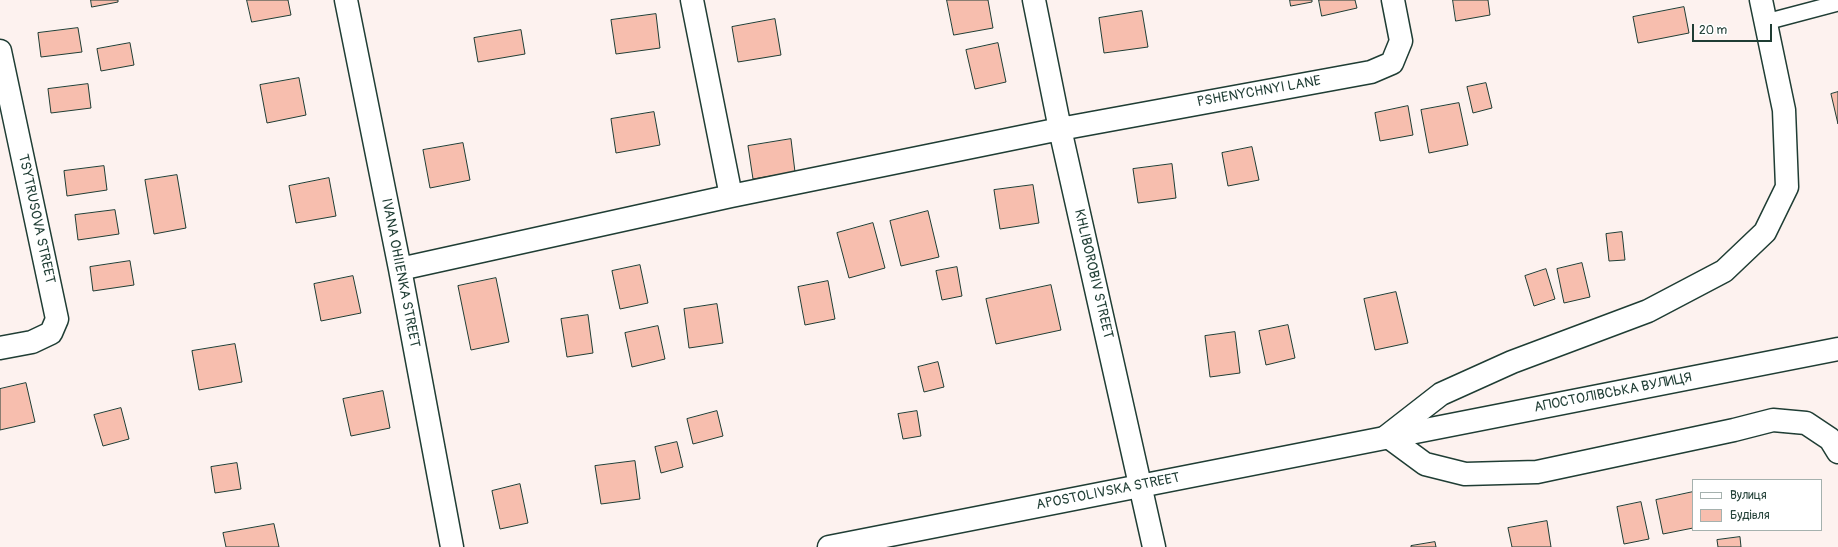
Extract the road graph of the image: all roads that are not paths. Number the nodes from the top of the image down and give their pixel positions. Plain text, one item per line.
1 (346, 0) edge
2 (692, 0) edge
3 (1034, 0) edge
4 (1393, 0) edge
5 (1761, 0) edge
6 (1838, 3) edge
7 (1766, 22) junction
8 (0, 51) edge
9 (1060, 129) junction
10 (731, 196) junction
11 (400, 269) junction
12 (0, 348) edge
13 (1838, 349) edge
14 (1387, 436) junction
15 (1838, 452) edge
16 (1142, 486) junction
17 (452, 547) edge
18 (829, 547) edge
19 (1154, 547) edge

1 - 11 street, IVANA OHIIENKA STREET
2 - 10 street
3 - 9 street, KHLIBOROBIV STREET
4 - 9 street, PSHENYCHNYI LANE
5 - 7 street
6 - 7 lane
7 - 14 street
8 - 12 street, TSYTRUSOVA STREET
9 - 10 street, PSHENYCHNYI LANE
9 - 16 street, KHLIBOROBIV STREET
10 - 11 street, PSHENYCHNYI LANE
11 - 17 street, IVANA OHIIENKA STREET
13 - 14 street, АПОСТОЛІВСЬКА ВУЛИЦЯ
14 - 15 street
14 - 16 street, APOSTOLIVSKA STREET
16 - 18 street, APOSTOLIVSKA STREET
16 - 19 street, KHLIBOROBIV STREET

